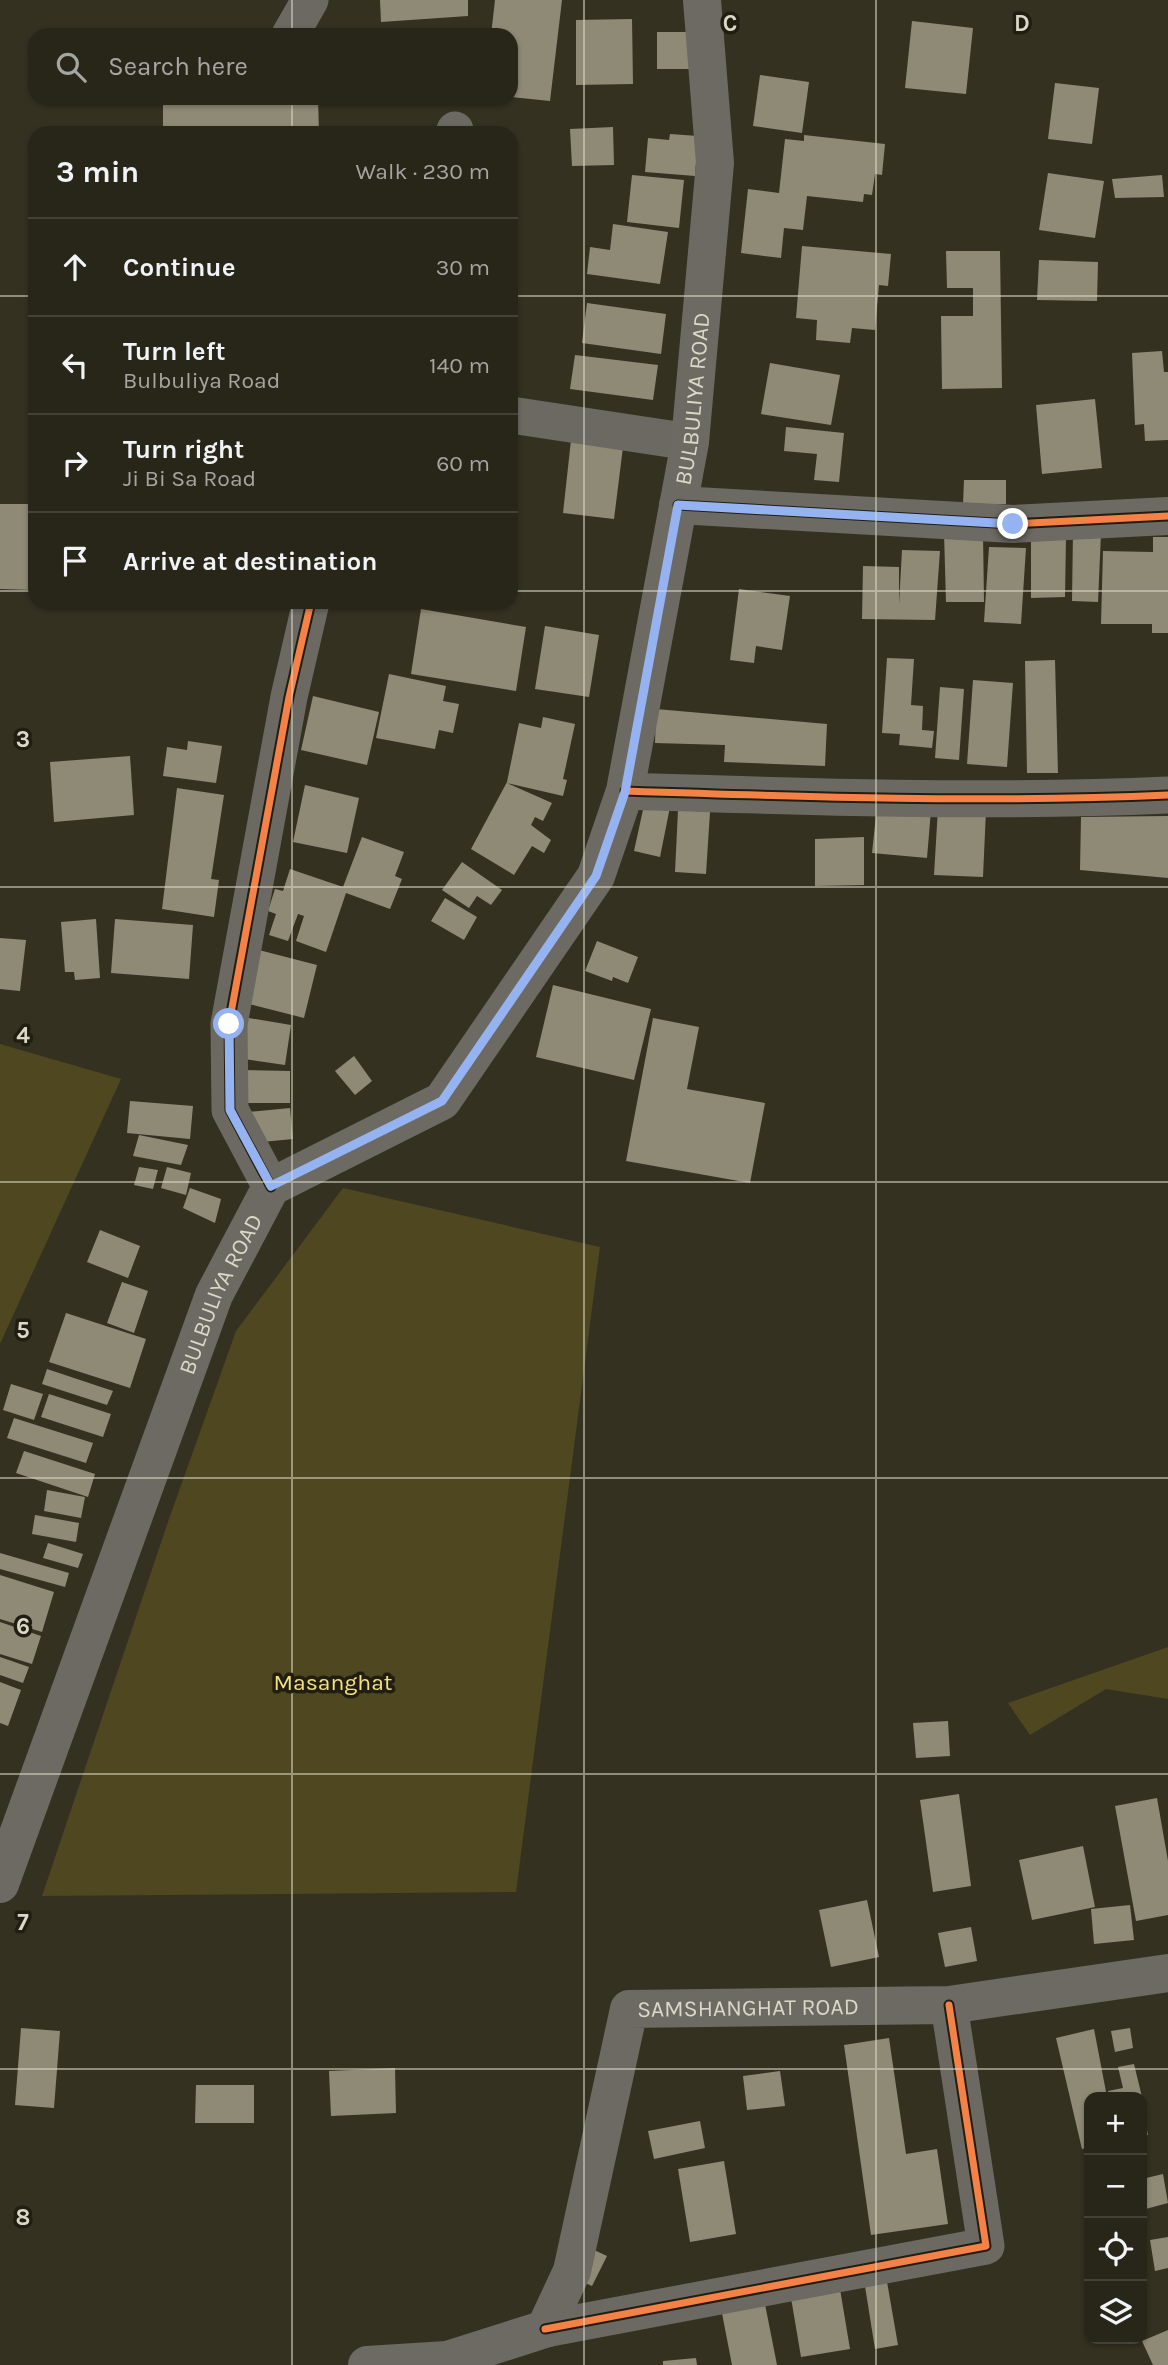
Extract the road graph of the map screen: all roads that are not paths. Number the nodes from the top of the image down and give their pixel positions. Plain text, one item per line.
1 (310, 0) edge
2 (702, 0) edge
3 (294, 28) edge
4 (518, 416) edge
5 (690, 442) junction
6 (678, 505) junction
7 (1168, 516) edge
8 (309, 609) edge
9 (625, 792) junction
10 (1168, 795) edge
11 (271, 1186) junction
12 (0, 1884) edge
13 (1168, 1973) edge
14 (949, 2005) junction
15 (545, 2329) junction
16 (367, 2365) edge

1 - 3 street
2 - 5 main road, BULBULIYA ROAD
4 - 5 street
5 - 6 main road, BULBULIYA ROAD
6 - 7 main road
6 - 9 main road, BULBULIYA ROAD
8 - 11 street
9 - 10 street
9 - 11 main road, BULBULIYA ROAD
11 - 12 main road, BULBULIYA ROAD
13 - 14 main road, SAMSHANGHAT ROAD
14 - 15 main road, SAMSHANGHAT ROAD
14 - 15 street
15 - 16 main road

